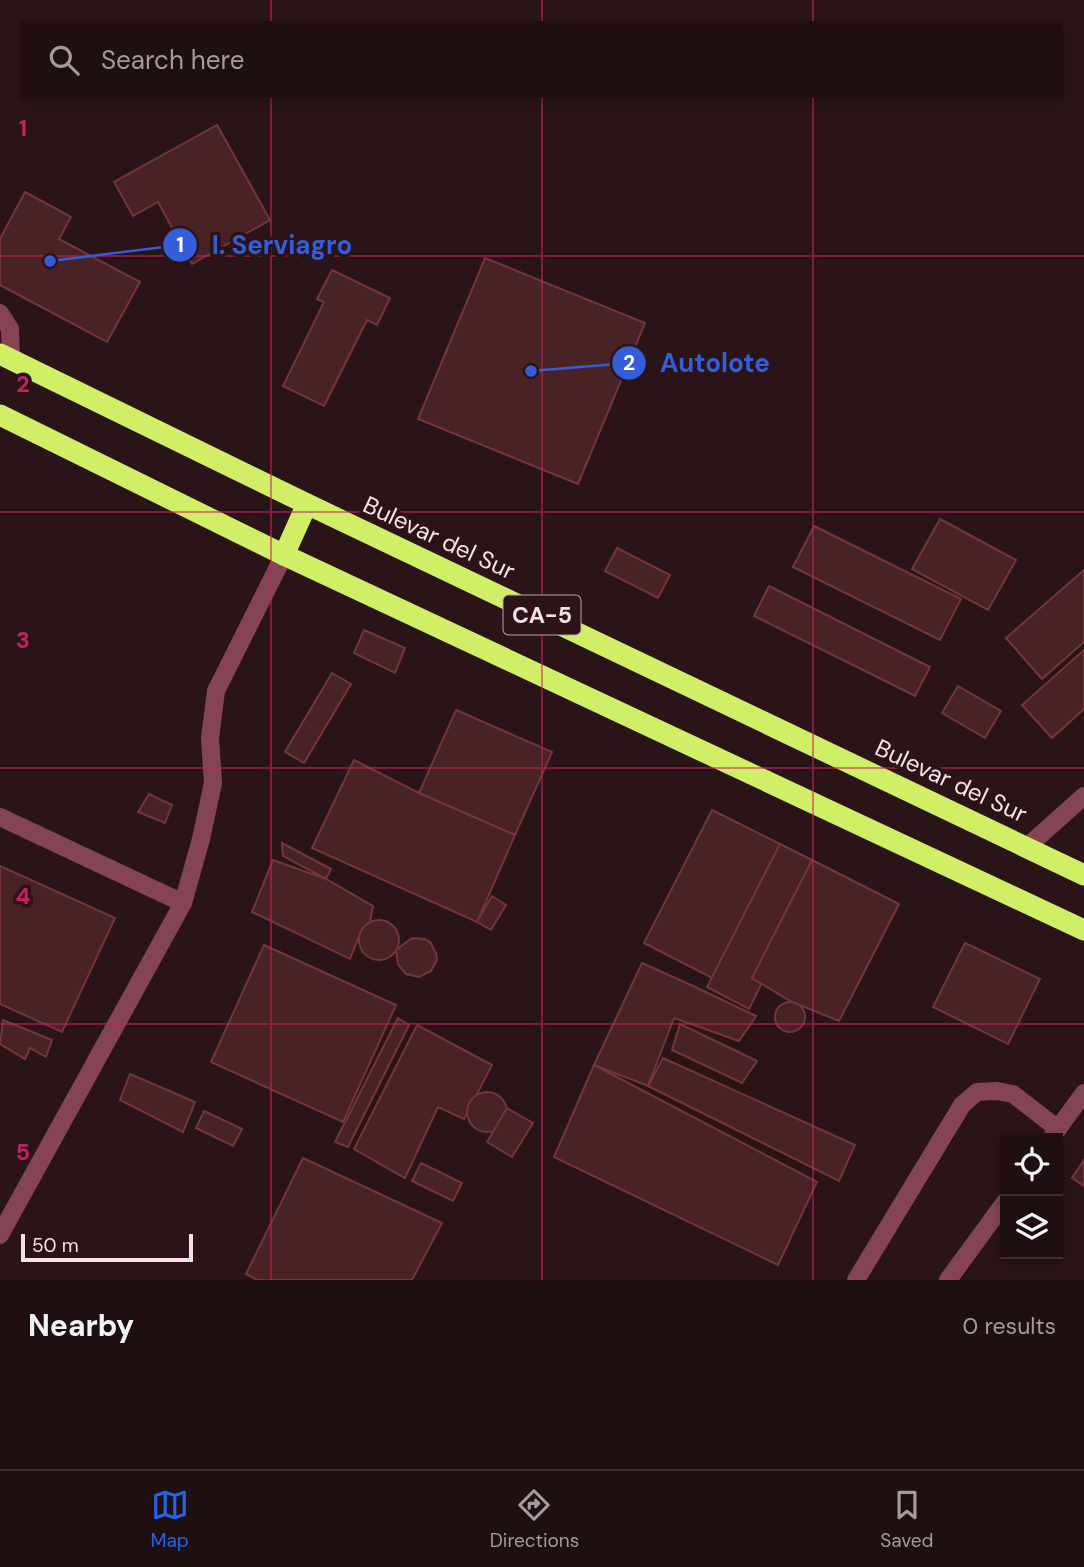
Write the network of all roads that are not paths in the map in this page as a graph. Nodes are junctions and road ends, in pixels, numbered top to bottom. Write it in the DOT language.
graph roads {
  1 [pos="0,313"];
  2 [pos="5,357"];
  3 [pos="0,415"];
  4 [pos="307,504"];
  5 [pos="284,555"];
  6 [pos="1084,796"];
  7 [pos="0,817"];
  8 [pos="1028,846"];
  9 [pos="1084,875"];
  10 [pos="183,903"];
  11 [pos="1084,930"];
  12 [pos="1084,1093"];
  13 [pos="1055,1133"];
  14 [pos="1000,1209"];
  15 [pos="0,1235"];
  16 [pos="856,1280"];
  17 [pos="948,1280"];
  1 -- 2 [label="lane"];
  2 -- 4 [label="highway, Bulevar del Sur / CA-5"];
  3 -- 5 [label="highway, CA-5"];
  4 -- 5 [label="highway"];
  4 -- 8 [label="highway, Bulevar del Sur / CA-5"];
  5 -- 10 [label="lane"];
  5 -- 11 [label="highway, CA-5"];
  6 -- 8 [label="lane"];
  7 -- 10 [label="lane"];
  8 -- 9 [label="highway, Bulevar del Sur / CA-5"];
  10 -- 15 [label="lane"];
  12 -- 13 [label="lane"];
  13 -- 16 [label="lane"];
  14 -- 17 [label="lane"];
}
